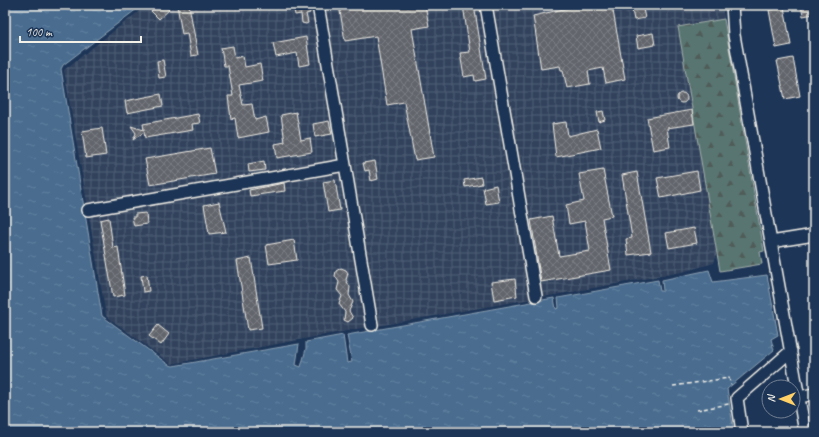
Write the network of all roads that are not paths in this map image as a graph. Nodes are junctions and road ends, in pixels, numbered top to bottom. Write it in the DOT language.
graph roads {
  1 [pos="318,5"];
  2 [pos="486,5"];
  3 [pos="732,5"];
  4 [pos="345,165"];
  5 [pos="88,210"];
  6 [pos="814,235"];
  7 [pos="771,242"];
  8 [pos="536,296"];
  9 [pos="372,325"];
  10 [pos="791,351"];
  11 [pos="796,379"];
  12 [pos="814,394"];
  13 [pos="801,397"];
  14 [pos="801,409"];
  15 [pos="742,432"];
  16 [pos="805,432"];
  1 -- 4 [label="street"];
  2 -- 8 [label="street"];
  3 -- 7 [label="street"];
  4 -- 5 [label="street"];
  4 -- 9 [label="street"];
  6 -- 7 [label="street"];
  7 -- 10 [label="street"];
  10 -- 11 [label="street"];
  10 -- 15 [label="street"];
  12 -- 13 [label="street"];
  14 -- 16 [label="street"];
}
